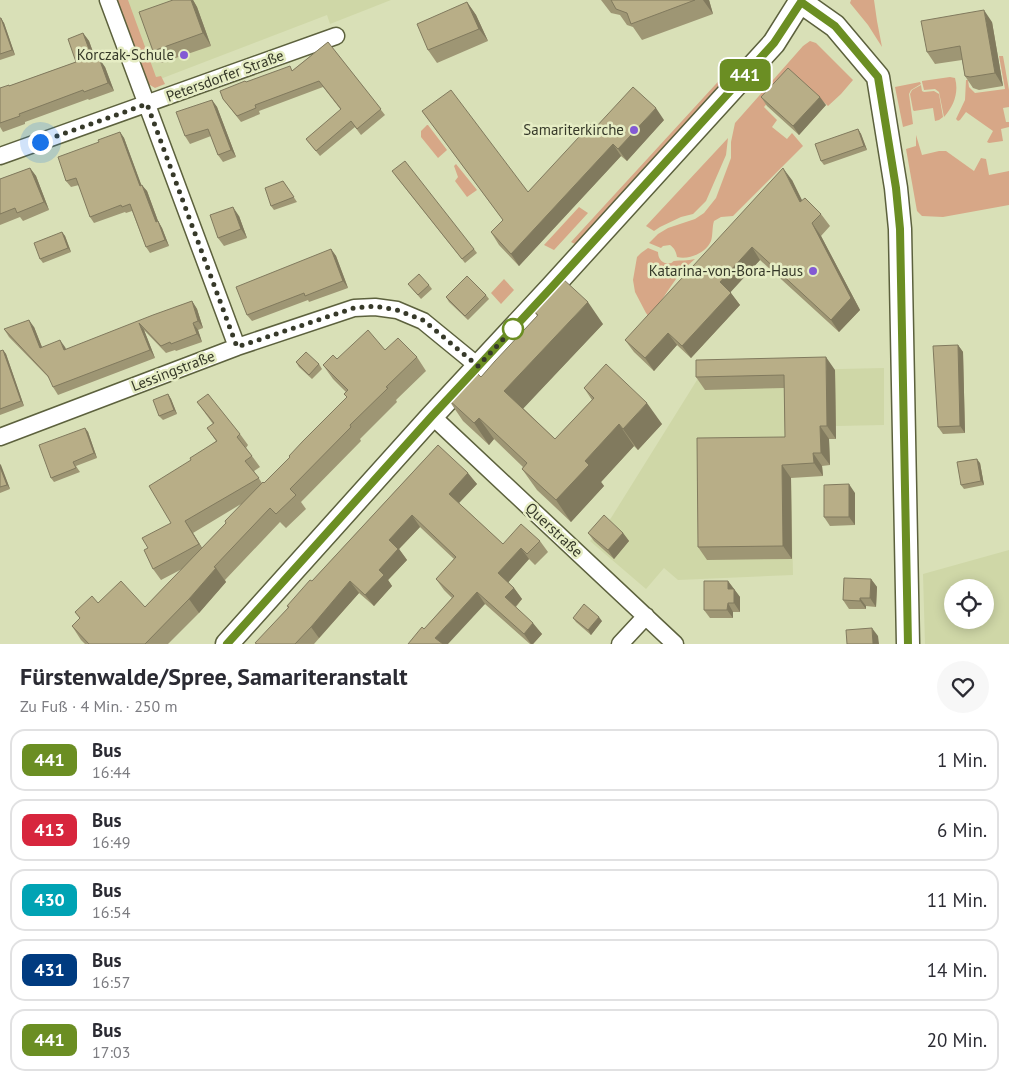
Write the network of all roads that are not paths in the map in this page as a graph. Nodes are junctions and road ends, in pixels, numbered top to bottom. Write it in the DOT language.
graph roads {
  1 [pos="108,0"];
  2 [pos="801,1"];
  3 [pos="336,36"];
  4 [pos="147,104"];
  5 [pos="0,156"];
  6 [pos="237,347"];
  7 [pos="478,366"];
  8 [pos="432,416"];
  9 [pos="0,437"];
  10 [pos="646,616"];
  11 [pos="227,644"];
  12 [pos="620,644"];
  13 [pos="675,644"];
  14 [pos="908,644"];
  1 -- 4 [label="street"];
  2 -- 7 [label="main road"];
  2 -- 14 [label="main road"];
  3 -- 4 [label="street, Petersdorfer Straße"];
  4 -- 5 [label="street, Petersdorfer Straße"];
  4 -- 6 [label="street"];
  6 -- 7 [label="street, Lessingstraße"];
  6 -- 9 [label="street, Lessingstraße"];
  7 -- 8 [label="main road"];
  8 -- 10 [label="street, Querstraße"];
  8 -- 11 [label="main road"];
  10 -- 12 [label="street"];
  10 -- 13 [label="street, Querstraße"];
}
